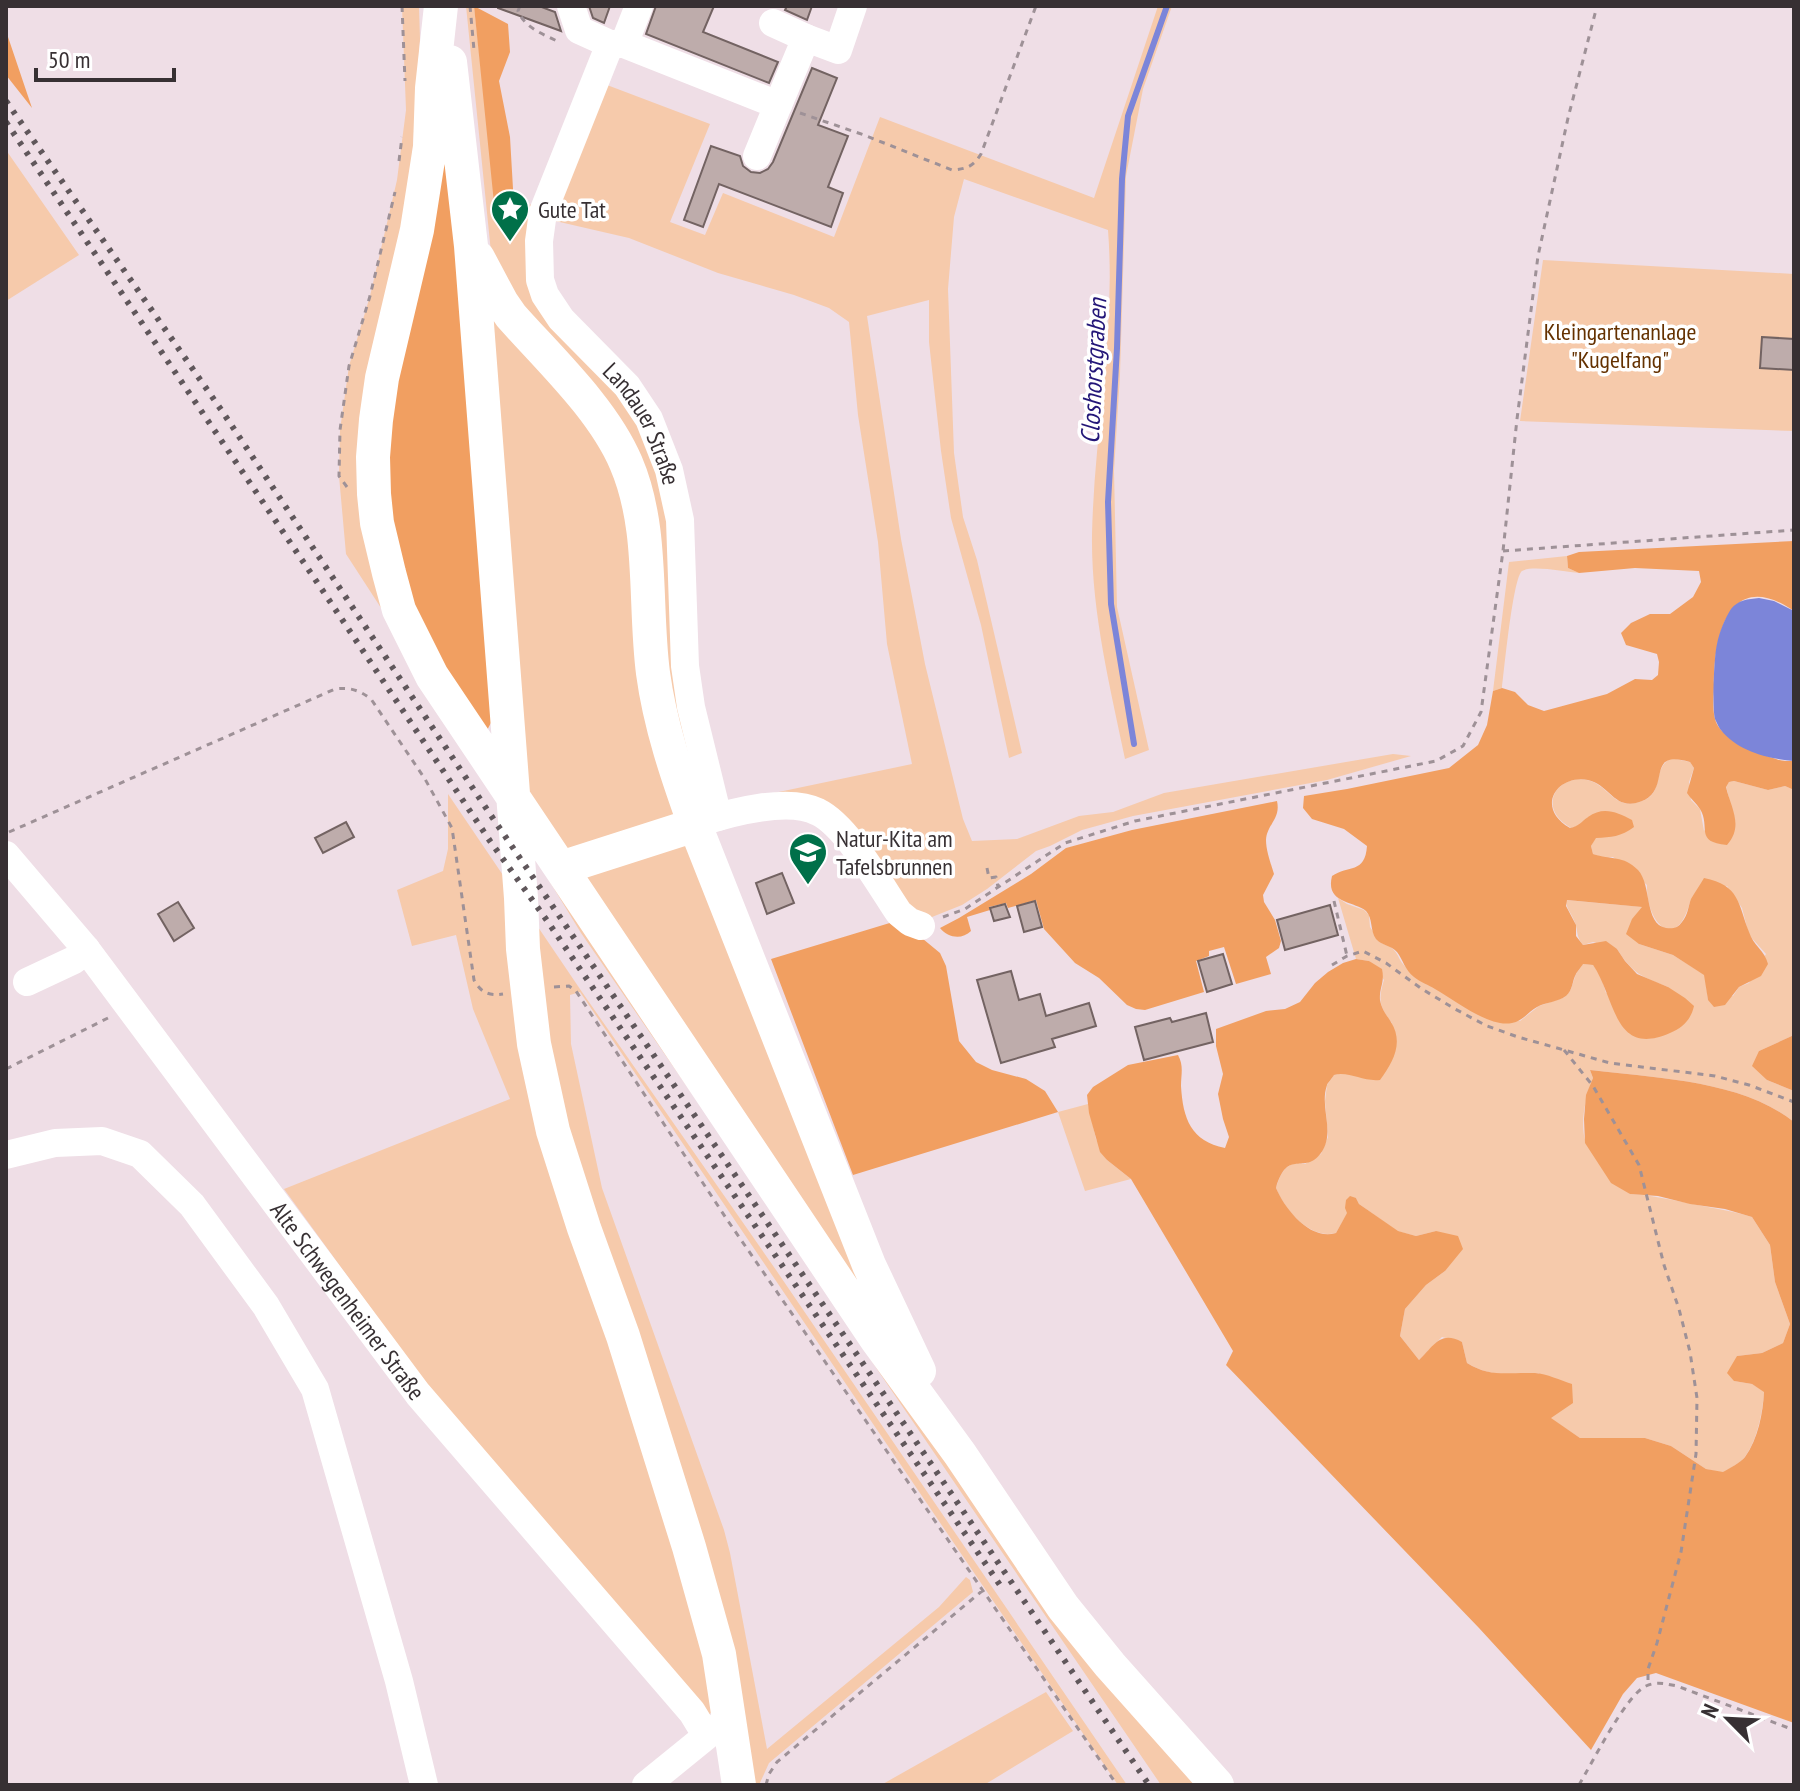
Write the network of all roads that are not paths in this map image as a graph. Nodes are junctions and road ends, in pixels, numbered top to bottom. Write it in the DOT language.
graph roads {
  1 [pos="442,6"];
  2 [pos="571,6"];
  3 [pos="639,6"];
  4 [pos="853,6"];
  5 [pos="773,23"];
  6 [pos="806,38"];
  7 [pos="611,51"];
  8 [pos="778,105"];
  9 [pos="757,156"];
  10 [pos="471,246"];
  11 [pos="706,821"];
  12 [pos="6,855"];
  13 [pos="561,868"];
  14 [pos="921,926"];
  15 [pos="86,949"];
  16 [pos="27,982"];
  17 [pos="6,1155"];
  18 [pos="960,1454"];
  19 [pos="718,1727"];
  20 [pos="424,1785"];
  21 [pos="646,1785"];
  22 [pos="739,1785"];
  23 [pos="1217,1785"];
  1 -- 10 [label="main road"];
  1 -- 13 [label="main road"];
  2 -- 7 [label="lane"];
  3 -- 7 [label="lane, Landauer Straße"];
  4 -- 6 [label="lane"];
  5 -- 6 [label="lane"];
  6 -- 8 [label="lane"];
  7 -- 8 [label="lane"];
  7 -- 11 [label="lane, Landauer Straße"];
  8 -- 9 [label="lane"];
  10 -- 11 [label="main road"];
  10 -- 19 [label="main road"];
  11 -- 13 [label="main road"];
  11 -- 14 [label="lane"];
  11 -- 18 [label="main road"];
  12 -- 15 [label="lane, Alte Schwegenheimer Straße"];
  13 -- 18 [label="main road"];
  15 -- 16 [label="lane"];
  15 -- 19 [label="lane, Alte Schwegenheimer Straße"];
  17 -- 20 [label="lane"];
  18 -- 23 [label="main road"];
  19 -- 21 [label="lane"];
  19 -- 22 [label="main road"];
}
